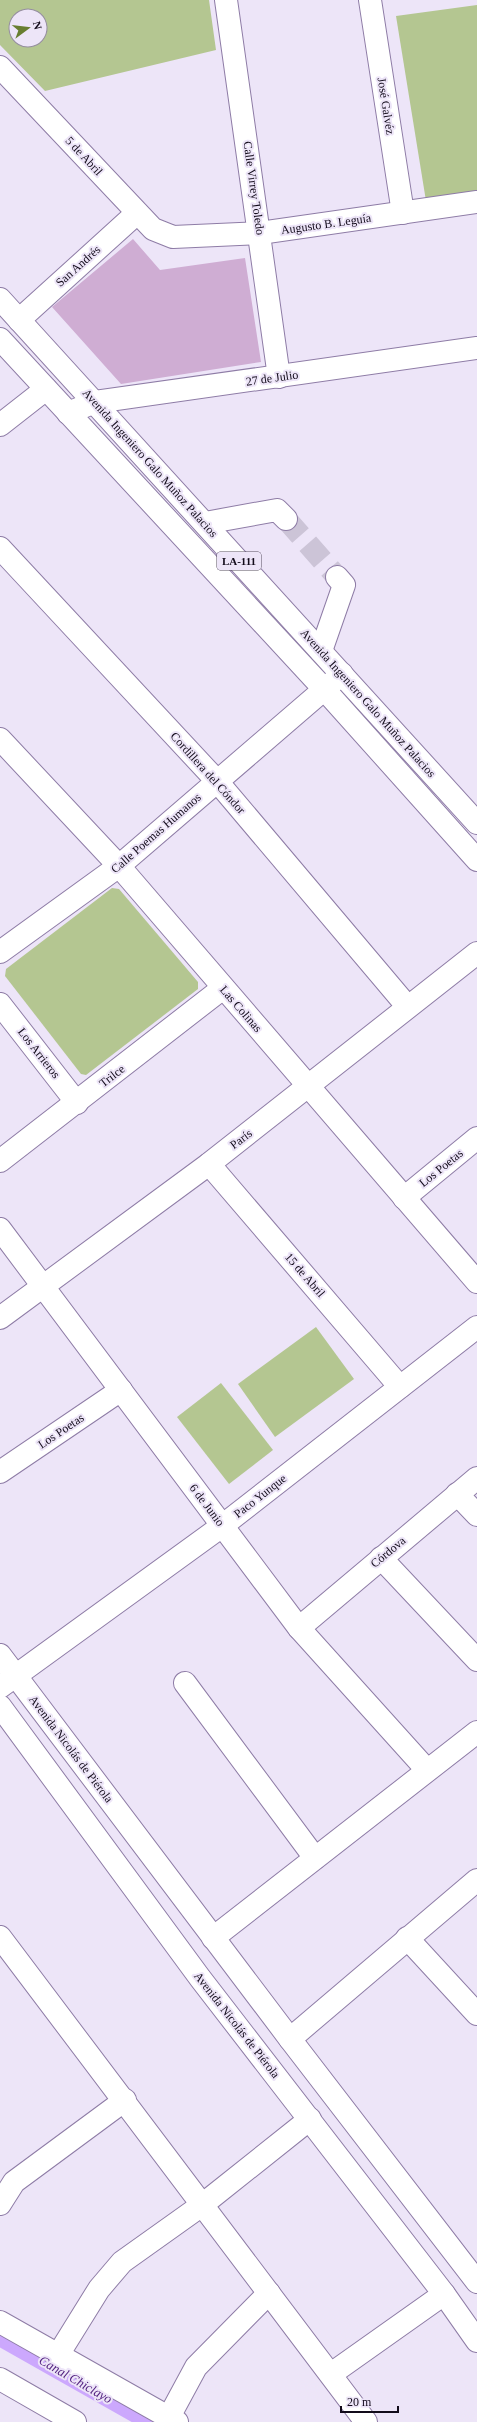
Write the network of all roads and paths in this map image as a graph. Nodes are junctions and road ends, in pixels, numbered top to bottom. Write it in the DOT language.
graph roads {
  1 [pos="226,0"];
  2 [pos="375,1"];
  3 [pos="0,67"];
  4 [pos="477,202"];
  5 [pos="137,212"];
  6 [pos="403,213"];
  7 [pos="260,233"];
  8 [pos="173,237"];
  9 [pos="0,299"];
  10 [pos="19,320"];
  11 [pos="0,339"];
  12 [pos="477,348"];
  13 [pos="280,377"];
  14 [pos="46,389"];
  15 [pos="95,402"];
  16 [pos="68,413"];
  17 [pos="0,425"];
  18 [pos="286,520"];
  19 [pos="205,523"];
  20 [pos="0,548"];
  21 [pos="337,577"];
  22 [pos="321,652"];
  23 [pos="342,674"];
  24 [pos="324,689"];
  25 [pos="0,739"];
  26 [pos="216,780"];
  27 [pos="477,823"];
  28 [pos="477,860"];
  29 [pos="119,866"];
  30 [pos="0,952"];
  31 [pos="477,953"];
  32 [pos="223,988"];
  33 [pos="0,1004"];
  34 [pos="407,1006"];
  35 [pos="308,1088"];
  36 [pos="77,1103"];
  37 [pos="477,1138"];
  38 [pos="0,1162"];
  39 [pos="209,1164"];
  40 [pos="404,1198"];
  41 [pos="0,1229"];
  42 [pos="477,1282"];
  43 [pos="44,1286"];
  44 [pos="0,1318"];
  45 [pos="477,1327"];
  46 [pos="400,1387"];
  47 [pos="121,1390"];
  48 [pos="0,1472"];
  49 [pos="477,1478"];
  50 [pos="457,1494"];
  51 [pos="477,1515"];
  52 [pos="222,1526"];
  53 [pos="381,1558"];
  54 [pos="299,1628"];
  55 [pos="0,1655"];
  56 [pos="477,1660"];
  57 [pos="8,1681"];
  58 [pos="185,1683"];
  59 [pos="0,1706"];
  60 [pos="477,1732"];
  61 [pos="427,1770"];
  62 [pos="315,1858"];
  63 [pos="477,1880"];
  64 [pos="0,1937"];
  65 [pos="213,1938"];
  66 [pos="406,1938"];
  67 [pos="477,2014"];
  68 [pos="290,2039"];
  69 [pos="124,2100"];
  70 [pos="310,2119"];
  71 [pos="7,2178"];
  72 [pos="0,2204"];
  73 [pos="202,2205"];
  74 [pos="477,2282"];
  75 [pos="269,2293"];
  76 [pos="444,2294"];
  77 [pos="0,2322"];
  78 [pos="477,2341"];
  79 [pos="58,2355"];
  80 [pos="331,2374"];
  81 [pos="0,2379"];
  82 [pos="173,2420"];
  83 [pos="75,2422"];
  84 [pos="366,2422"];
  1 -- 7 [label="street, Calle Virrey Toledo"];
  2 -- 6 [label="street, José Galvéz"];
  3 -- 5 [label="street, 5 de Abril"];
  4 -- 6 [label="street, Augusto B. Leguía"];
  5 -- 8 [label="street, 5 de Abril"];
  5 -- 10 [label="street, San Andrés"];
  6 -- 7 [label="street, Augusto B. Leguía"];
  7 -- 8 [label="street, Augusto B. Leguía"];
  7 -- 13 [label="street, Calle Virrey Toledo"];
  9 -- 10 [label="street, Avenida Ingeniero Galo Muñoz Palacios / LA-111"];
  10 -- 15 [label="street, Avenida Ingeniero Galo Muñoz Palacios / LA-111"];
  11 -- 14 [label="street, Avenida Ingeniero Galo Muñoz Palacios / LA-111"];
  12 -- 13 [label="street, 27 de Julio"];
  13 -- 15 [label="street, 27 de Julio"];
  14 -- 16 [label="street, Avenida Ingeniero Galo Muñoz Palacios / LA-111"];
  14 -- 17 [label="street"];
  15 -- 16 [label="street, 27 de Julio"];
  15 -- 19 [label="street, Avenida Ingeniero Galo Muñoz Palacios / LA-111"];
  16 -- 24 [label="street, Avenida Ingeniero Galo Muñoz Palacios / LA-111"];
  18 -- 19 [label="street"];
  19 -- 22 [label="street, Avenida Ingeniero Galo Muñoz Palacios / LA-111"];
  20 -- 26 [label="street, Cordillera del Cóndor"];
  21 -- 22 [label="street"];
  22 -- 23 [label="street, Avenida Ingeniero Galo Muñoz Palacios / LA-111"];
  23 -- 24 [label="street, Calle Poemas Humanos"];
  23 -- 27 [label="street, Avenida Ingeniero Galo Muñoz Palacios / LA-111"];
  24 -- 26 [label="street, Calle Poemas Humanos"];
  24 -- 28 [label="street, Avenida Ingeniero Galo Muñoz Palacios / LA-111"];
  25 -- 29 [label="street, Las Colinas"];
  26 -- 29 [label="street, Calle Poemas Humanos"];
  26 -- 34 [label="street, Cordillera del Cóndor"];
  29 -- 30 [label="street, Calle Poemas Humanos"];
  29 -- 32 [label="street, Las Colinas"];
  31 -- 34 [label="street, París"];
  32 -- 35 [label="street, Las Colinas"];
  32 -- 36 [label="street, Trilce"];
  33 -- 36 [label="street, Los Arrieros"];
  34 -- 35 [label="street, París"];
  35 -- 39 [label="street, París"];
  35 -- 40 [label="street, Las Colinas"];
  36 -- 38 [label="street, Trilce"];
  37 -- 40 [label="street, Los Poetas"];
  39 -- 43 [label="street, París"];
  39 -- 46 [label="street, 15 de Abril"];
  40 -- 42 [label="street, Las Colinas"];
  41 -- 43 [label="street, 6 de Junio"];
  43 -- 44 [label="street, París"];
  43 -- 47 [label="street, 6 de Junio"];
  45 -- 46 [label="street, Paco Yunque"];
  46 -- 52 [label="street, Paco Yunque"];
  47 -- 48 [label="street, Los Poetas"];
  47 -- 52 [label="street, 6 de Junio"];
  49 -- 50 [label="street, Córdova"];
  50 -- 51 [label="street"];
  50 -- 53 [label="street, Córdova"];
  52 -- 54 [label="street, 6 de Junio"];
  52 -- 57 [label="street, Paco Yunque"];
  53 -- 54 [label="street, Córdova"];
  53 -- 56 [label="street"];
  54 -- 61 [label="street, 6 de Junio"];
  55 -- 57 [label="street, Avenida Nicolás de Piérola"];
  57 -- 65 [label="street, Avenida Nicolás de Piérola"];
  58 -- 62 [label="street"];
  59 -- 70 [label="street, Avenida Nicolás de Piérola"];
  60 -- 61 [label="street"];
  61 -- 62 [label="street"];
  62 -- 65 [label="street"];
  63 -- 66 [label="street"];
  64 -- 69 [label="street"];
  65 -- 68 [label="street, Avenida Nicolás de Piérola"];
  66 -- 67 [label="street"];
  66 -- 68 [label="street"];
  68 -- 74 [label="street, Avenida Nicolás de Piérola"];
  69 -- 71 [label="street"];
  69 -- 73 [label="street"];
  70 -- 73 [label="street"];
  70 -- 76 [label="street, Avenida Nicolás de Piérola"];
  71 -- 72 [label="street"];
  73 -- 75 [label="street"];
  73 -- 79 [label="street"];
  75 -- 80 [label="street"];
  75 -- 82 [label="street"];
  76 -- 78 [label="street, Avenida Nicolás de Piérola"];
  76 -- 80 [label="street"];
  77 -- 79 [label="street"];
  79 -- 82 [label="street"];
  80 -- 84 [label="street"];
  81 -- 83 [label="street"];
}
